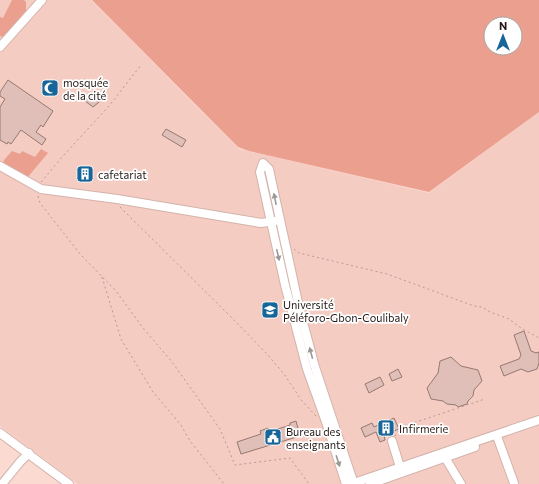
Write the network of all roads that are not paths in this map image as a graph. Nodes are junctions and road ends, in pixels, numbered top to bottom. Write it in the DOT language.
graph roads {
  1 [pos="42,0"];
  2 [pos="0,47"];
  3 [pos="0,166"];
  4 [pos="280,220"];
  5 [pos="270,222"];
  6 [pos="311,368"];
  7 [pos="539,420"];
  8 [pos="539,426"];
  9 [pos="513,432"];
  10 [pos="0,433"];
  11 [pos="498,440"];
  12 [pos="392,441"];
  13 [pos="29,453"];
  14 [pos="444,455"];
  15 [pos="400,467"];
  16 [pos="514,483"];
  17 [pos="2,484"];
  18 [pos="68,484"];
  19 [pos="351,484"];
  20 [pos="370,484"];
  21 [pos="461,484"];
  1 -- 2 [label="street"];
  3 -- 5 [label="street"];
  4 -- 5 [label="street"];
  4 -- 5 [label="street, one-way"];
  6 -- 4 [label="street, one-way"];
  5 -- 6 [label="street, one-way"];
  6 -- 19 [label="street"];
  6 -- 19 [label="street, one-way"];
  7 -- 9 [label="street"];
  8 -- 9 [label="street"];
  9 -- 11 [label="street"];
  9 -- 14 [label="street"];
  10 -- 13 [label="street"];
  11 -- 14 [label="street"];
  11 -- 16 [label="street"];
  12 -- 15 [label="street"];
  13 -- 17 [label="street"];
  13 -- 18 [label="street"];
  14 -- 15 [label="street"];
  14 -- 20 [label="street"];
  14 -- 21 [label="street"];
  15 -- 19 [label="street"];
}
